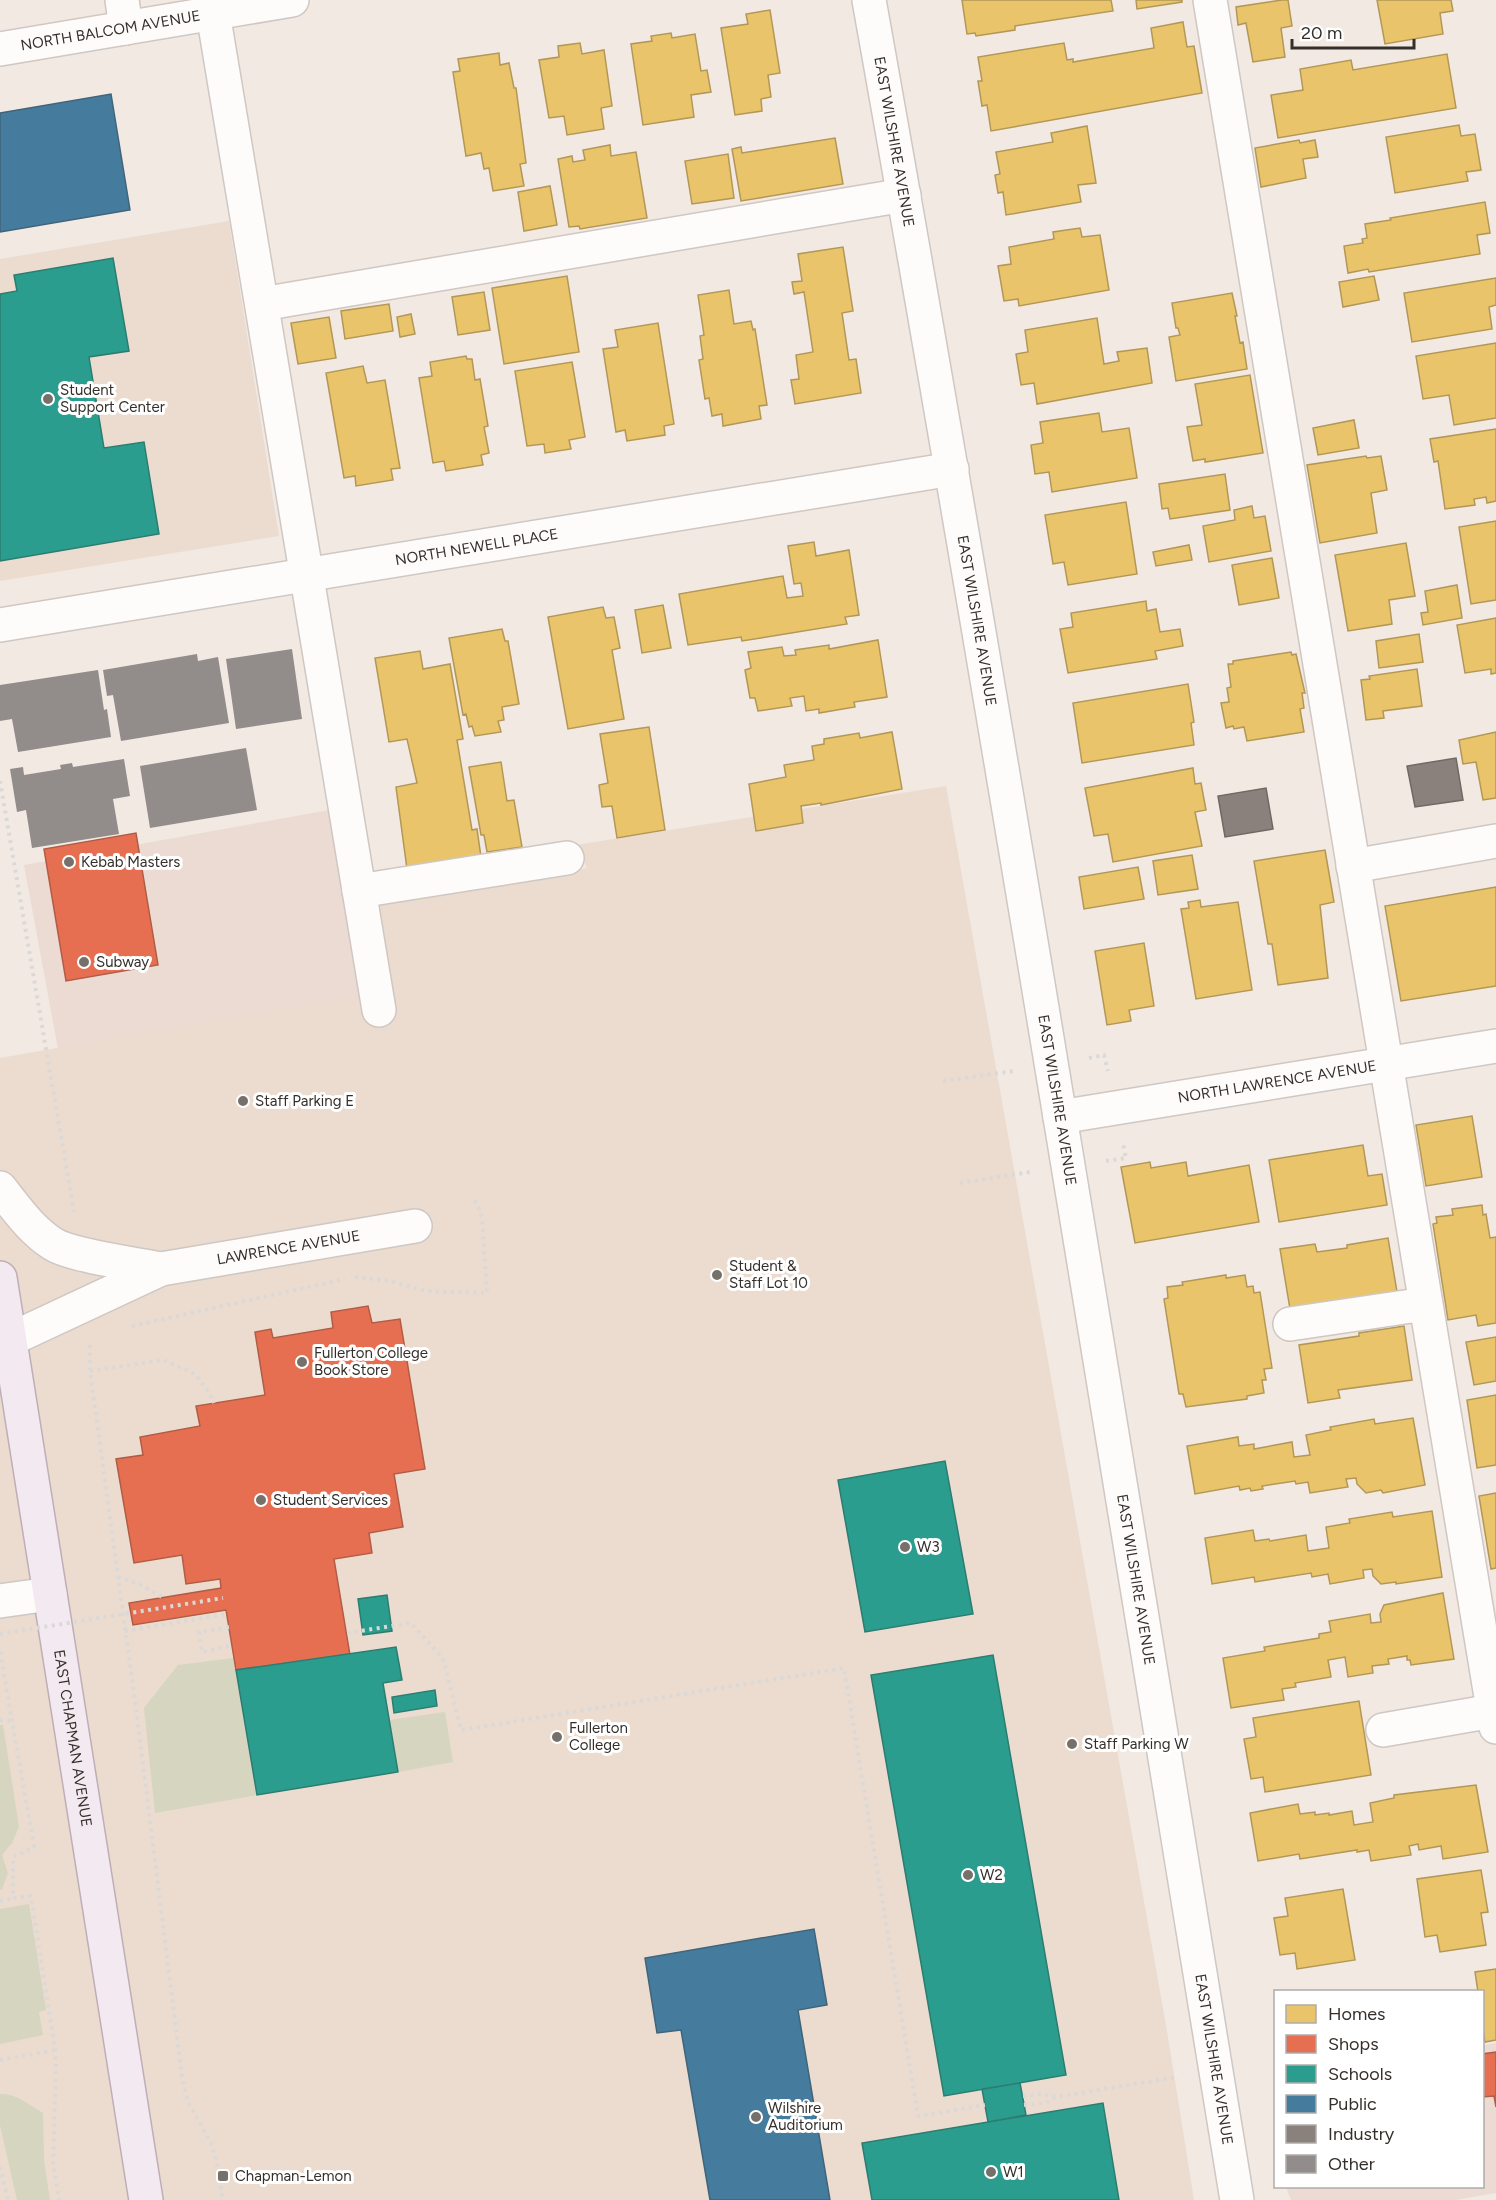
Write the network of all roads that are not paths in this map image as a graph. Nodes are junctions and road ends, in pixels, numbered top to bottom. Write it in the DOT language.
graph roads {
  1 [pos="292,0"];
  2 [pos="869,0"];
  3 [pos="1210,0"];
  4 [pos="213,13"];
  5 [pos="124,14"];
  6 [pos="0,49"];
  7 [pos="904,195"];
  8 [pos="262,304"];
  9 [pos="952,469"];
  10 [pos="306,574"];
  11 [pos="0,625"];
  12 [pos="1496,841"];
  13 [pos="567,858"];
  14 [pos="1353,866"];
  15 [pos="359,891"];
  16 [pos="379,1010"];
  17 [pos="1496,1047"];
  18 [pos="1385,1065"];
  19 [pos="1060,1117"];
  20 [pos="0,1188"];
  21 [pos="415,1226"];
  22 [pos="161,1269"];
  23 [pos="0,1278"];
  24 [pos="1425,1304"];
  25 [pos="1290,1324"];
  26 [pos="9,1340"];
  27 [pos="50,1594"];
  28 [pos="0,1600"];
  29 [pos="1495,1719"];
  30 [pos="1383,1730"];
  31 [pos="146,2200"];
  32 [pos="1237,2200"];
  1 -- 4 [label="street, NORTH BALCOM AVENUE"];
  2 -- 7 [label="street, EAST WILSHIRE AVENUE"];
  3 -- 14 [label="street"];
  4 -- 5 [label="street, NORTH BALCOM AVENUE"];
  4 -- 8 [label="street"];
  5 -- 6 [label="street, NORTH BALCOM AVENUE"];
  7 -- 8 [label="street"];
  7 -- 9 [label="street, EAST WILSHIRE AVENUE"];
  8 -- 10 [label="street"];
  9 -- 10 [label="street, NORTH NEWELL PLACE"];
  9 -- 19 [label="street, EAST WILSHIRE AVENUE"];
  10 -- 11 [label="street, NORTH NEWELL PLACE"];
  10 -- 15 [label="street"];
  12 -- 14 [label="street"];
  13 -- 15 [label="street"];
  14 -- 18 [label="street"];
  15 -- 16 [label="street"];
  17 -- 18 [label="street, NORTH LAWRENCE AVENUE"];
  18 -- 19 [label="street, NORTH LAWRENCE AVENUE"];
  18 -- 24 [label="street"];
  19 -- 32 [label="street, EAST WILSHIRE AVENUE"];
  20 -- 22 [label="street, LAWRENCE AVENUE"];
  21 -- 22 [label="street, LAWRENCE AVENUE"];
  22 -- 26 [label="street, LAWRENCE AVENUE"];
  23 -- 26 [label="main road, EAST CHAPMAN AVENUE"];
  24 -- 25 [label="street"];
  24 -- 29 [label="street"];
  26 -- 27 [label="main road, EAST CHAPMAN AVENUE"];
  27 -- 28 [label="street"];
  27 -- 31 [label="main road, EAST CHAPMAN AVENUE"];
  29 -- 30 [label="street"];
}
